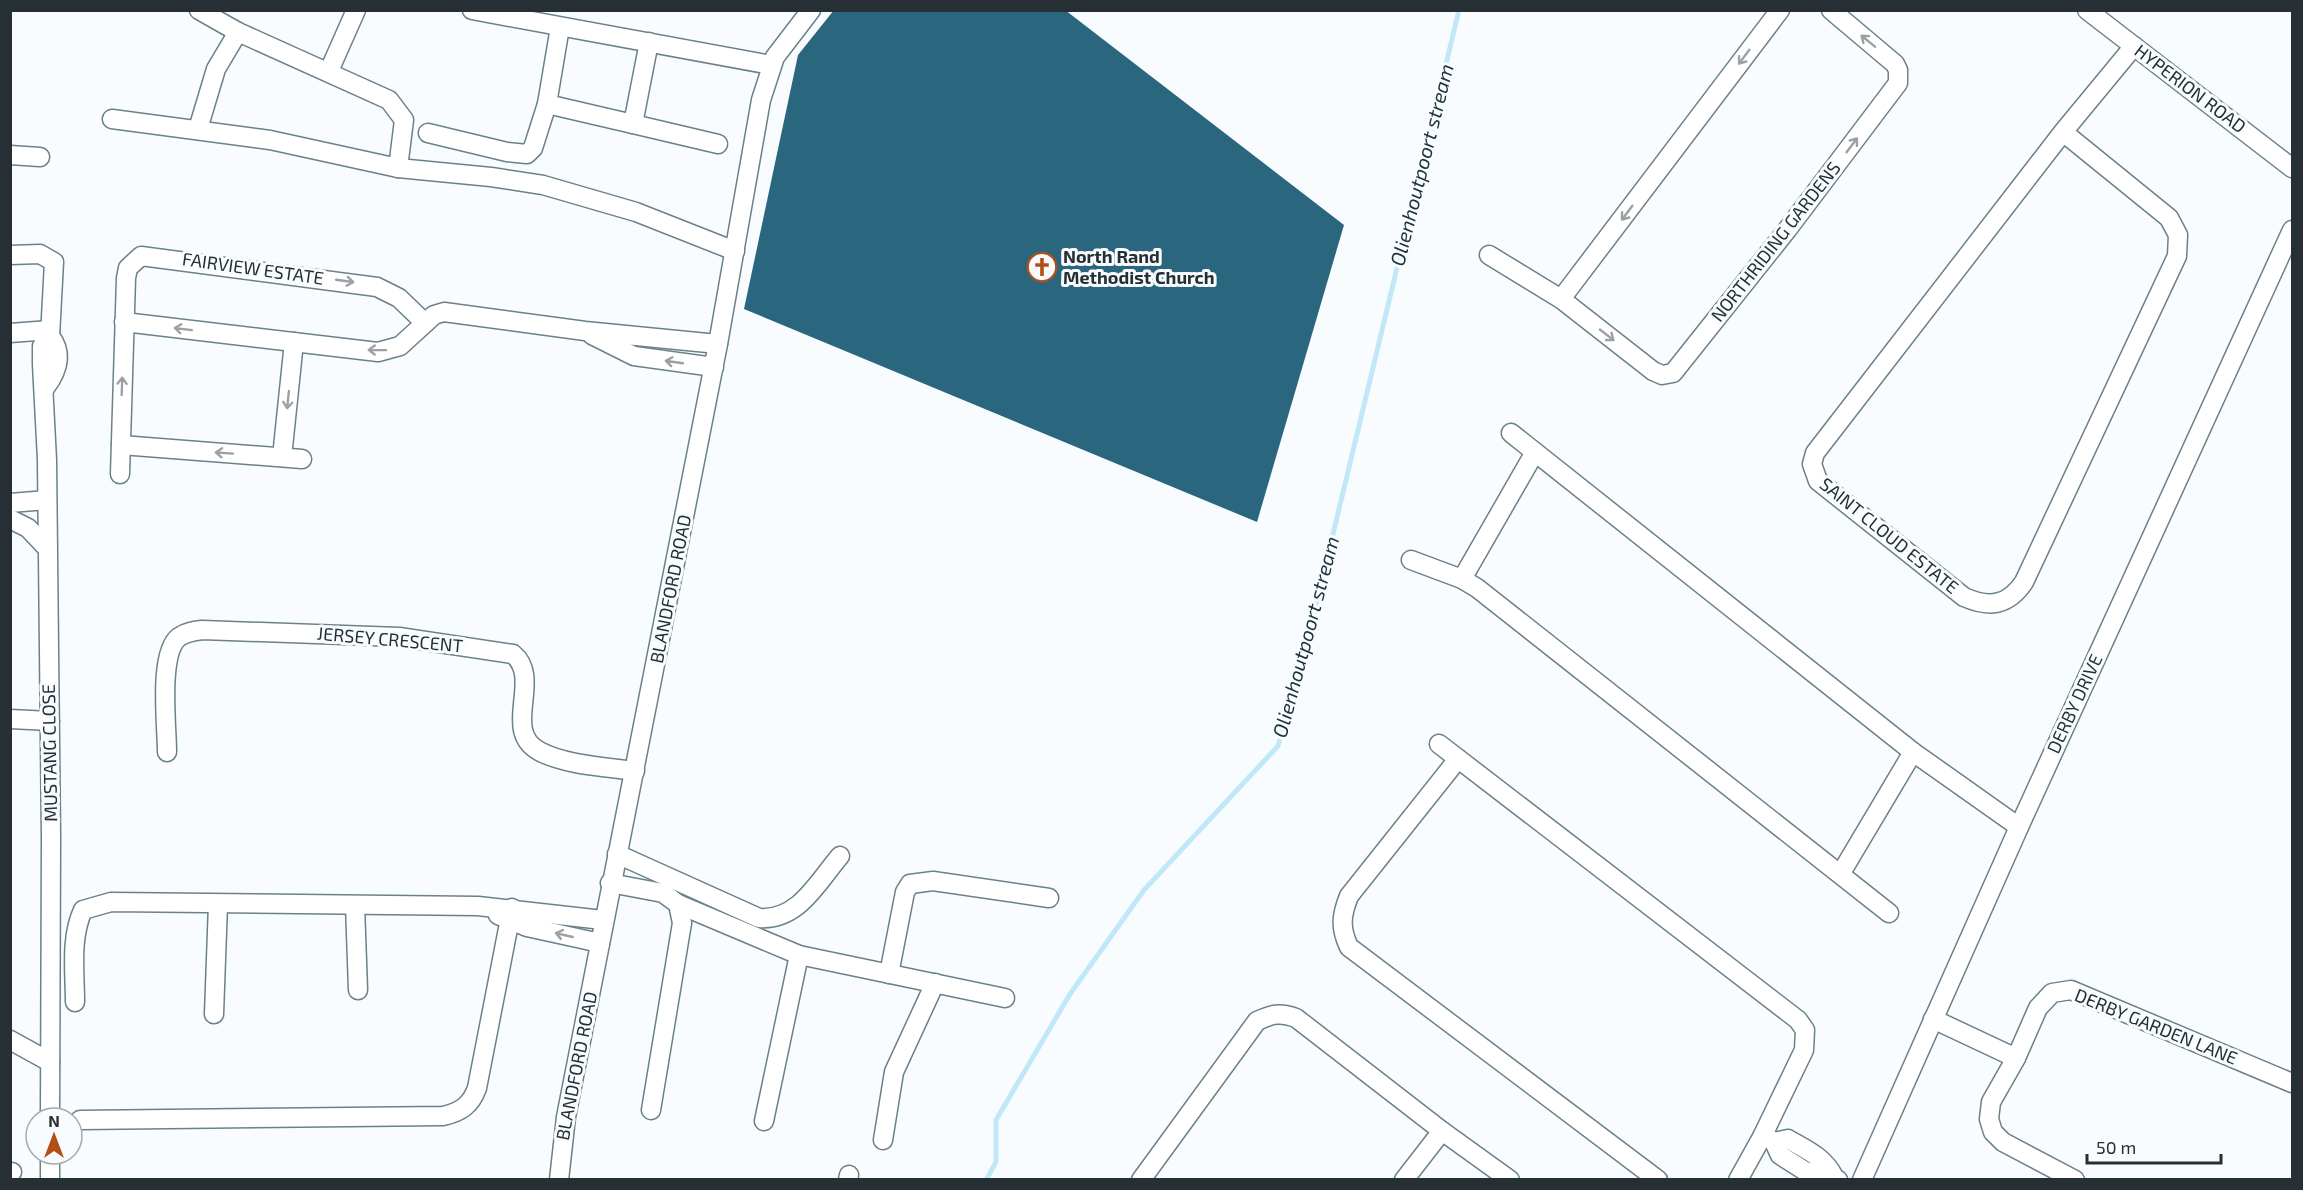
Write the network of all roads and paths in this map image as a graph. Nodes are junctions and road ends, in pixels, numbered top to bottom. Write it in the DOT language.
graph roads {
  1 [pos="356,10"];
  2 [pos="472,10"];
  3 [pos="811,10"];
  4 [pos="1780,10"];
  5 [pos="1831,10"];
  6 [pos="2087,10"];
  7 [pos="200,11"];
  8 [pos="560,27"];
  9 [pos="238,32"];
  10 [pos="649,42"];
  11 [pos="2134,46"];
  12 [pos="771,65"];
  13 [pos="329,71"];
  14 [pos="547,105"];
  15 [pos="112,119"];
  16 [pos="633,124"];
  17 [pos="198,129"];
  18 [pos="2063,132"];
  19 [pos="429,133"];
  20 [pos="718,144"];
  21 [pos="10,155"];
  22 [pos="40,157"];
  23 [pos="398,168"];
  24 [pos="2292,168"];
  25 [pos="2292,230"];
  26 [pos="735,251"];
  27 [pos="10,255"];
  28 [pos="1490,255"];
  29 [pos="1561,299"];
  30 [pos="124,322"];
  31 [pos="425,322"];
  32 [pos="585,331"];
  33 [pos="10,333"];
  34 [pos="50,333"];
  35 [pos="294,342"];
  36 [pos="718,345"];
  37 [pos="714,367"];
  38 [pos="1511,433"];
  39 [pos="121,445"];
  40 [pos="1535,452"];
  41 [pos="282,457"];
  42 [pos="302,459"];
  43 [pos="120,474"];
  44 [pos="47,500"];
  45 [pos="10,503"];
  46 [pos="10,519"];
  47 [pos="46,547"];
  48 [pos="1411,560"];
  49 [pos="1462,579"];
  50 [pos="10,719"];
  51 [pos="50,721"];
  52 [pos="1439,744"];
  53 [pos="167,752"];
  54 [pos="1913,753"];
  55 [pos="1458,759"];
  56 [pos="635,771"];
  57 [pos="2019,826"];
  58 [pos="617,854"];
  59 [pos="840,856"];
  60 [pos="1841,873"];
  61 [pos="610,883"];
  62 [pos="1049,898"];
  63 [pos="218,904"];
  64 [pos="678,904"];
  65 [pos="356,905"];
  66 [pos="1889,913"];
  67 [pos="511,914"];
  68 [pos="603,920"];
  69 [pos="600,943"];
  70 [pos="799,955"];
  71 [pos="889,974"];
  72 [pos="935,983"];
  73 [pos="358,990"];
  74 [pos="1005,998"];
  75 [pos="75,1002"];
  76 [pos="214,1014"];
  77 [pos="1933,1019"];
  78 [pos="10,1040"];
  79 [pos="2016,1058"];
  80 [pos="50,1062"];
  81 [pos="2292,1083"];
  82 [pos="50,1106"];
  83 [pos="651,1110"];
  84 [pos="84,1120"];
  85 [pos="764,1121"];
  86 [pos="1442,1131"];
  87 [pos="1769,1138"];
  88 [pos="883,1140"];
  89 [pos="1836,1178"];
  90 [pos="559,1179"];
  91 [pos="1141,1179"];
  92 [pos="1404,1179"];
  93 [pos="1510,1179"];
  94 [pos="1658,1179"];
  95 [pos="1738,1179"];
  96 [pos="1862,1179"];
  97 [pos="2075,1179"];
  1 -- 13 [label="street"];
  2 -- 8 [label="street"];
  3 -- 12 [label="street, BLANDFORD ROAD"];
  4 -- 29 [label="street, one-way"];
  29 -- 5 [label="street, NORTHRIDING GARDENS, one-way"];
  6 -- 11 [label="street, HYPERION ROAD"];
  7 -- 9 [label="street"];
  8 -- 10 [label="street"];
  8 -- 14 [label="street"];
  9 -- 13 [label="street"];
  9 -- 17 [label="street"];
  10 -- 12 [label="street"];
  10 -- 16 [label="street"];
  11 -- 18 [label="street, SAINT CLOUD ESTATE"];
  11 -- 24 [label="street, HYPERION ROAD"];
  12 -- 26 [label="street, BLANDFORD ROAD"];
  13 -- 23 [label="street"];
  14 -- 16 [label="street"];
  14 -- 19 [label="street"];
  15 -- 17 [label="street"];
  16 -- 20 [label="street"];
  17 -- 23 [label="street"];
  18 -- 18 [label="street, SAINT CLOUD ESTATE"];
  21 -- 22 [label="street"];
  23 -- 26 [label="street"];
  25 -- 57 [label="street, DERBY DRIVE"];
  26 -- 36 [label="street, BLANDFORD ROAD"];
  27 -- 34 [label="street, MUSTANG CLOSE"];
  28 -- 29 [label="street, NORTHRIDING GARDENS"];
  30 -- 31 [label="street, FAIRVIEW ESTATE, one-way"];
  35 -- 30 [label="street, one-way"];
  39 -- 30 [label="street, FAIRVIEW ESTATE, one-way"];
  31 -- 32 [label="street"];
  31 -- 35 [label="street, one-way"];
  32 -- 36 [label="street"];
  37 -- 32 [label="street, one-way"];
  33 -- 34 [label="street"];
  34 -- 44 [label="street, MUSTANG CLOSE"];
  35 -- 41 [label="street, one-way"];
  36 -- 37 [label="street, BLANDFORD ROAD"];
  37 -- 56 [label="street, BLANDFORD ROAD"];
  38 -- 40 [label="street"];
  41 -- 39 [label="street, one-way"];
  39 -- 43 [label="street, FAIRVIEW ESTATE"];
  40 -- 49 [label="street"];
  40 -- 54 [label="street"];
  41 -- 42 [label="street"];
  44 -- 45 [label="street"];
  44 -- 47 [label="street, MUSTANG CLOSE"];
  46 -- 47 [label="street"];
  47 -- 51 [label="street, MUSTANG CLOSE"];
  48 -- 49 [label="street"];
  49 -- 60 [label="street"];
  50 -- 51 [label="street"];
  51 -- 80 [label="street, MUSTANG CLOSE"];
  52 -- 55 [label="street"];
  53 -- 56 [label="street, JERSEY CRESCENT"];
  54 -- 57 [label="street"];
  54 -- 60 [label="street"];
  55 -- 87 [label="street"];
  55 -- 94 [label="street"];
  56 -- 58 [label="street, BLANDFORD ROAD"];
  57 -- 77 [label="street, DERBY DRIVE"];
  58 -- 59 [label="street"];
  58 -- 61 [label="street, BLANDFORD ROAD"];
  60 -- 66 [label="street"];
  61 -- 64 [label="street"];
  61 -- 68 [label="street, BLANDFORD ROAD"];
  62 -- 71 [label="street"];
  63 -- 65 [label="street"];
  63 -- 75 [label="street"];
  63 -- 76 [label="street"];
  64 -- 70 [label="street"];
  64 -- 83 [label="street"];
  65 -- 67 [label="street"];
  65 -- 73 [label="street"];
  67 -- 68 [label="street"];
  69 -- 67 [label="street, one-way"];
  67 -- 84 [label="street"];
  68 -- 69 [label="street, BLANDFORD ROAD"];
  69 -- 90 [label="street, BLANDFORD ROAD"];
  70 -- 71 [label="street"];
  70 -- 85 [label="street"];
  71 -- 72 [label="street"];
  72 -- 74 [label="street"];
  72 -- 88 [label="street"];
  77 -- 79 [label="street"];
  77 -- 96 [label="street, DERBY DRIVE"];
  78 -- 80 [label="street"];
  79 -- 81 [label="street, DERBY GARDEN LANE"];
  79 -- 97 [label="street, DERBY GARDEN LANE"];
  80 -- 82 [label="street, MUSTANG CLOSE"];
  86 -- 91 [label="street"];
  86 -- 92 [label="street"];
  86 -- 93 [label="street"];
  87 -- 89 [label="street"];
  87 -- 95 [label="street"];
}
